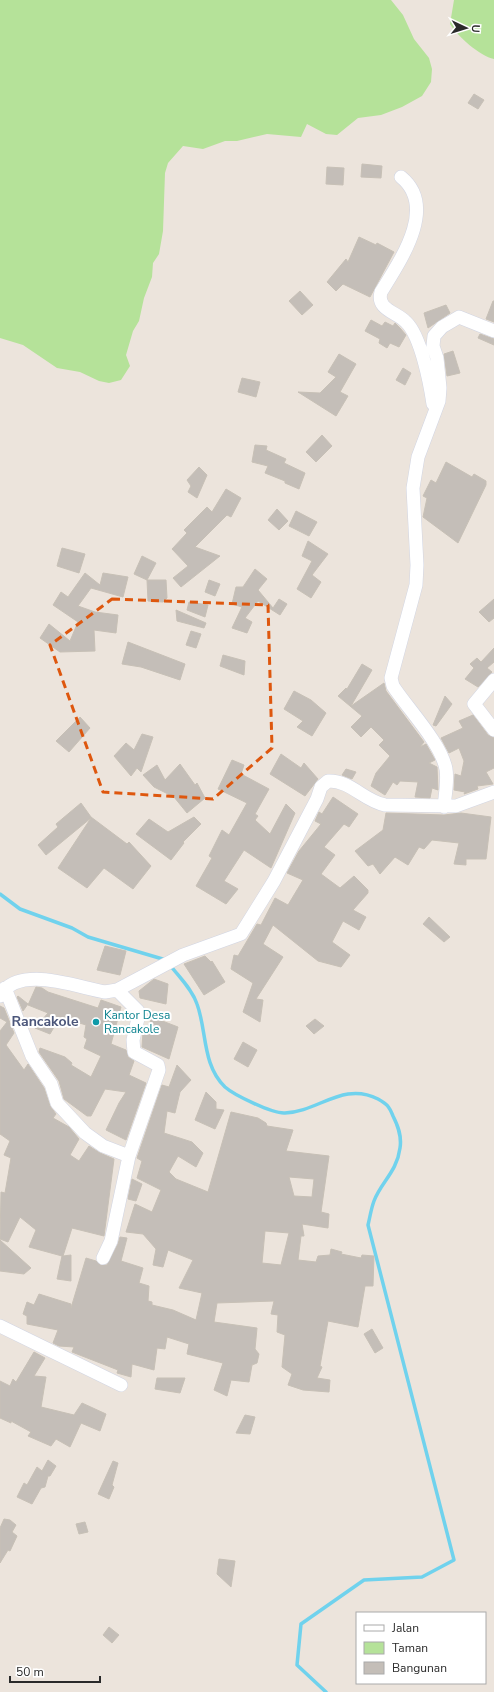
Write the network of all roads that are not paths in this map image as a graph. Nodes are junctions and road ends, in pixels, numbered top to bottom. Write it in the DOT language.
graph roads {
  1 [pos="401,176"];
  2 [pos="494,331"];
  3 [pos="434,412"];
  4 [pos="494,680"];
  5 [pos="494,730"];
  6 [pos="494,792"];
  7 [pos="444,807"];
  8 [pos="117,990"];
  9 [pos="2,992"];
  10 [pos="129,1156"];
  11 [pos="103,1258"];
  12 [pos="0,1326"];
  13 [pos="121,1385"];
  1 -- 3 [label="street"];
  2 -- 3 [label="street"];
  3 -- 7 [label="street"];
  4 -- 5 [label="street"];
  6 -- 7 [label="street"];
  7 -- 8 [label="street"];
  8 -- 9 [label="street"];
  8 -- 10 [label="street"];
  9 -- 10 [label="street"];
  10 -- 11 [label="street"];
  12 -- 13 [label="street"];
}
